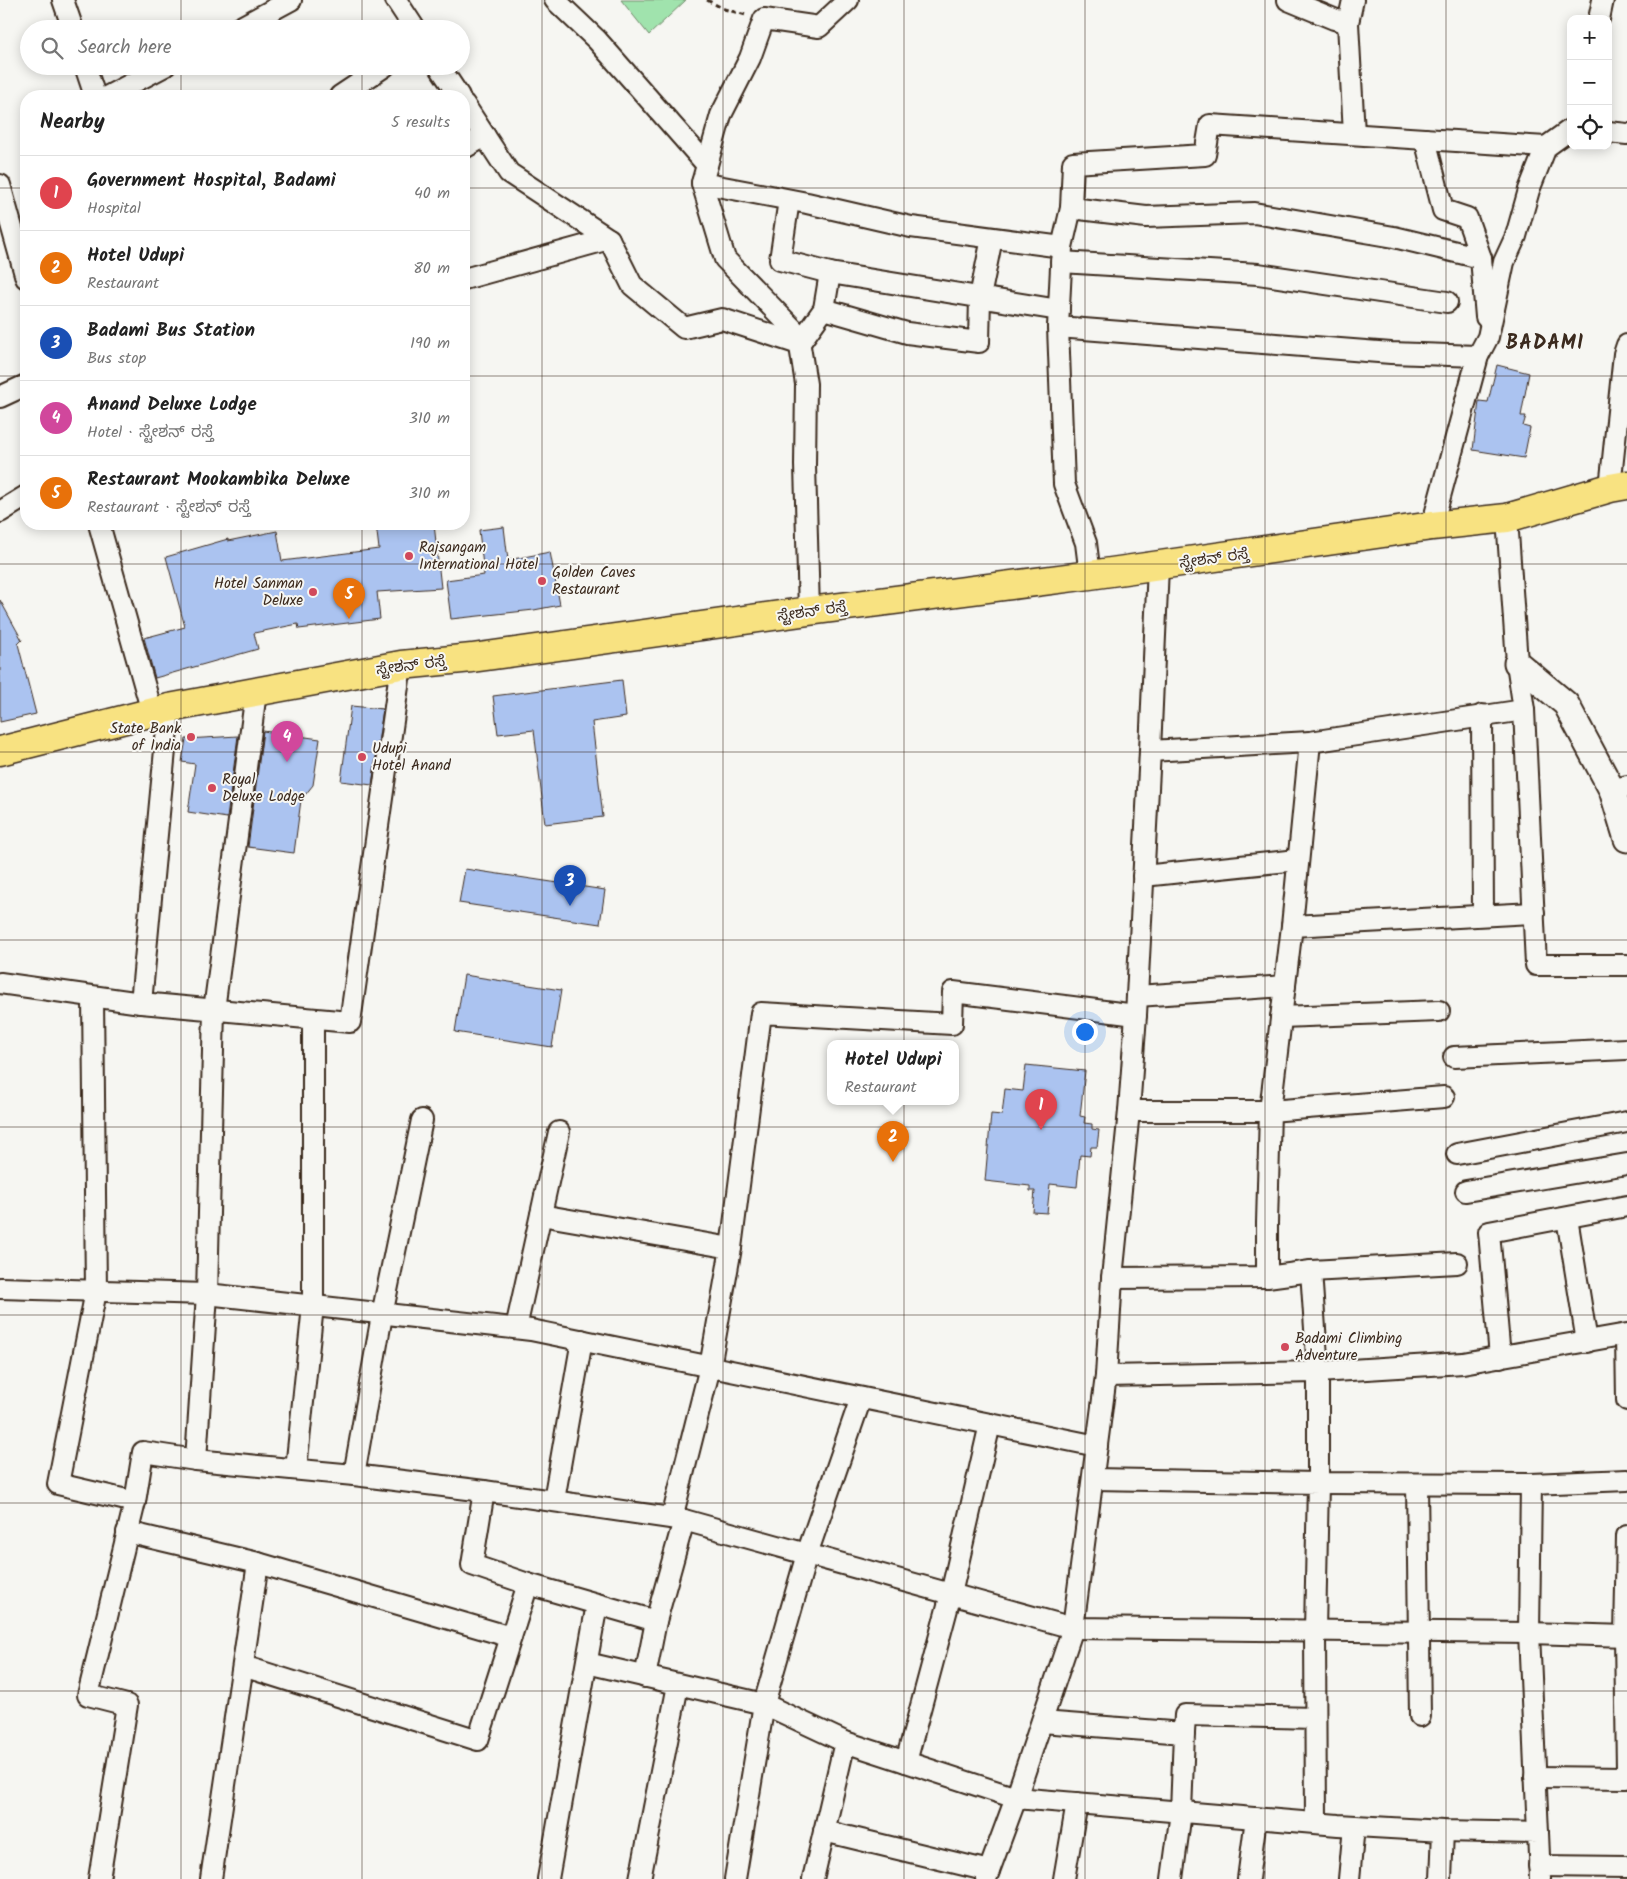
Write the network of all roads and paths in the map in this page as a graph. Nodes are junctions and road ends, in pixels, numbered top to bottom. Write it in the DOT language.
graph roads {
  1 [pos="64,0"];
  2 [pos="291,0"];
  3 [pos="396,0"];
  4 [pos="555,0"];
  5 [pos="707,0"];
  6 [pos="848,0"];
  7 [pos="1288,0"];
  8 [pos="1353,0"];
  9 [pos="1603,0"];
  10 [pos="1600,15"];
  11 [pos="764,19"];
  12 [pos="70,20"];
  13 [pos="254,20"];
  14 [pos="409,20"];
  15 [pos="1348,23"];
  16 [pos="88,75"];
  17 [pos="148,75"];
  18 [pos="372,75"];
  19 [pos="445,75"];
  20 [pos="93,90"];
  21 [pos="119,90"];
  22 [pos="349,90"];
  23 [pos="455,90"];
  24 [pos="470,113"];
  25 [pos="1567,132"];
  26 [pos="1612,132"];
  27 [pos="1354,134"];
  28 [pos="1627,134"];
  29 [pos="485,136"];
  30 [pos="1425,139"];
  31 [pos="470,145"];
  32 [pos="1546,147"];
  33 [pos="704,174"];
  34 [pos="0,184"];
  35 [pos="789,200"];
  36 [pos="1070,208"];
  37 [pos="20,234"];
  38 [pos="609,238"];
  39 [pos="992,238"];
  40 [pos="1061,255"];
  41 [pos="1481,258"];
  42 [pos="830,273"];
  43 [pos="470,277"];
  44 [pos="980,297"];
  45 [pos="1447,302"];
  46 [pos="824,309"];
  47 [pos="1058,318"];
  48 [pos="1488,337"];
  49 [pos="799,344"];
  50 [pos="1627,345"];
  51 [pos="1478,356"];
  52 [pos="20,388"];
  53 [pos="0,396"];
  54 [pos="1618,487"];
  55 [pos="20,500"];
  56 [pos="0,512"];
  57 [pos="1507,518"];
  58 [pos="1432,526"];
  59 [pos="101,530"];
  60 [pos="1158,566"];
  61 [pos="1090,575"];
  62 [pos="809,611"];
  63 [pos="1517,663"];
  64 [pos="401,665"];
  65 [pos="256,692"];
  66 [pos="160,710"];
  67 [pos="1524,710"];
  68 [pos="1482,715"];
  69 [pos="1310,742"];
  70 [pos="0,751"];
  71 [pos="1150,751"];
  72 [pos="1620,788"];
  73 [pos="1627,839"];
  74 [pos="1298,860"];
  75 [pos="1143,876"];
  76 [pos="1534,912"];
  77 [pos="1483,915"];
  78 [pos="1292,926"];
  79 [pos="1627,965"];
  80 [pos="0,983"];
  81 [pos="1285,986"];
  82 [pos="93,997"];
  83 [pos="141,1003"];
  84 [pos="1136,1006"];
  85 [pos="214,1010"];
  86 [pos="1440,1011"];
  87 [pos="1282,1017"];
  88 [pos="313,1019"];
  89 [pos="1627,1049"];
  90 [pos="1454,1057"];
  91 [pos="1444,1097"];
  92 [pos="1129,1111"];
  93 [pos="1270,1111"];
  94 [pos="422,1120"];
  95 [pos="1627,1122"];
  96 [pos="559,1132"];
  97 [pos="1456,1154"];
  98 [pos="1627,1164"];
  99 [pos="1466,1191"];
  100 [pos="1627,1206"];
  101 [pos="541,1215"];
  102 [pos="1567,1218"];
  103 [pos="731,1248"];
  104 [pos="1457,1263"];
  105 [pos="1311,1271"];
  106 [pos="1267,1277"];
  107 [pos="1112,1278"];
  108 [pos="0,1288"];
  109 [pos="96,1291"];
  110 [pos="207,1294"];
  111 [pos="313,1306"];
  112 [pos="382,1314"];
  113 [pos="516,1328"];
  114 [pos="1626,1335"];
  115 [pos="582,1340"];
  116 [pos="1587,1342"];
  117 [pos="1500,1357"];
  118 [pos="710,1366"];
  119 [pos="1318,1372"];
  120 [pos="1106,1376"];
  121 [pos="861,1398"];
  122 [pos="1627,1400"];
  123 [pos="990,1424"];
  124 [pos="1097,1446"];
  125 [pos="196,1460"];
  126 [pos="296,1469"];
  127 [pos="354,1475"];
  128 [pos="1092,1479"];
  129 [pos="1627,1480"];
  130 [pos="1318,1484"];
  131 [pos="1417,1484"];
  132 [pos="1531,1484"];
  133 [pos="484,1491"];
  134 [pos="554,1500"];
  135 [pos="135,1502"];
  136 [pos="678,1519"];
  137 [pos="127,1532"];
  138 [pos="1627,1536"];
  139 [pos="807,1554"];
  140 [pos="258,1564"];
  141 [pos="528,1584"];
  142 [pos="951,1594"];
  143 [pos="597,1604"];
  144 [pos="656,1621"];
  145 [pos="1073,1628"];
  146 [pos="1315,1631"];
  147 [pos="1418,1631"];
  148 [pos="1529,1632"];
  149 [pos="1626,1636"];
  150 [pos="511,1637"];
  151 [pos="587,1664"];
  152 [pos="243,1666"];
  153 [pos="645,1677"];
  154 [pos="678,1685"];
  155 [pos="764,1704"];
  156 [pos="1420,1716"];
  157 [pos="1315,1718"];
  158 [pos="1042,1722"];
  159 [pos="1184,1733"];
  160 [pos="845,1742"];
  161 [pos="906,1762"];
  162 [pos="1627,1770"];
  163 [pos="1535,1777"];
  164 [pos="1627,1778"];
  165 [pos="1016,1798"];
  166 [pos="1077,1803"];
  167 [pos="1181,1812"];
  168 [pos="1256,1818"];
  169 [pos="1316,1823"];
  170 [pos="1354,1826"];
  171 [pos="824,1831"];
  172 [pos="1443,1831"];
  173 [pos="1538,1833"];
  174 [pos="1627,1867"];
  175 [pos="1540,1872"];
  176 [pos="988,1875"];
  177 [pos="99,1879"];
  178 [pos="212,1879"];
  179 [pos="548,1879"];
  180 [pos="640,1879"];
  181 [pos="735,1879"];
  182 [pos="813,1879"];
  183 [pos="1064,1879"];
  184 [pos="1172,1879"];
  185 [pos="1248,1879"];
  186 [pos="1349,1879"];
  187 [pos="1440,1879"];
  1 -- 12 [label="street"];
  2 -- 13 [label="street"];
  3 -- 14 [label="street"];
  4 -- 33 [label="street"];
  5 -- 11 [label="path"];
  6 -- 11 [label="street"];
  7 -- 15 [label="street"];
  8 -- 15 [label="street"];
  9 -- 10 [label="street"];
  11 -- 33 [label="street"];
  15 -- 27 [label="street"];
  16 -- 20 [label="street"];
  17 -- 21 [label="street"];
  18 -- 22 [label="street"];
  19 -- 23 [label="street"];
  24 -- 29 [label="street"];
  25 -- 32 [label="street"];
  26 -- 28 [label="street"];
  27 -- 30 [label="street"];
  27 -- 36 [label="street"];
  29 -- 31 [label="street"];
  29 -- 38 [label="street"];
  30 -- 32 [label="street"];
  30 -- 41 [label="street"];
  32 -- 48 [label="street"];
  33 -- 35 [label="street"];
  33 -- 49 [label="street"];
  34 -- 37 [label="street"];
  35 -- 39 [label="street"];
  35 -- 42 [label="street"];
  36 -- 40 [label="street"];
  36 -- 41 [label="street"];
  38 -- 43 [label="street"];
  38 -- 49 [label="street"];
  39 -- 40 [label="street"];
  39 -- 44 [label="street"];
  40 -- 45 [label="street"];
  40 -- 47 [label="street"];
  41 -- 48 [label="street"];
  42 -- 44 [label="street"];
  42 -- 46 [label="street"];
  44 -- 46 [label="street"];
  44 -- 47 [label="street"];
  46 -- 49 [label="street"];
  47 -- 51 [label="street"];
  47 -- 61 [label="street"];
  48 -- 51 [label="street"];
  49 -- 62 [label="street"];
  50 -- 54 [label="street"];
  51 -- 58 [label="street"];
  52 -- 53 [label="street"];
  54 -- 57 [label="highway, ಸ್ಟೇಶನ್ ರಸ್ತೆ"];
  55 -- 56 [label="street"];
  57 -- 58 [label="highway, ಸ್ಟೇಶನ್ ರಸ್ತೆ"];
  57 -- 63 [label="street"];
  58 -- 60 [label="highway, ಸ್ಟೇಶನ್ ರಸ್ತೆ"];
  59 -- 66 [label="street"];
  60 -- 61 [label="highway, ಸ್ಟೇಶನ್ ರಸ್ತೆ"];
  60 -- 71 [label="street"];
  61 -- 62 [label="highway, ಸ್ಟೇಶನ್ ರಸ್ತೆ"];
  62 -- 64 [label="highway, ಸ್ಟೇಶನ್ ರಸ್ತೆ"];
  63 -- 67 [label="street"];
  63 -- 72 [label="street"];
  64 -- 65 [label="highway, ಸ್ಟೇಶನ್ ರಸ್ತೆ"];
  64 -- 88 [label="street"];
  65 -- 66 [label="highway, ಸ್ಟೇಶನ್ ರಸ್ತೆ"];
  65 -- 85 [label="street"];
  66 -- 70 [label="highway, ಸ್ಟೇಶನ್ ರಸ್ತೆ"];
  66 -- 83 [label="street"];
  67 -- 68 [label="street"];
  67 -- 76 [label="street"];
  68 -- 69 [label="street"];
  68 -- 77 [label="street"];
  69 -- 71 [label="street"];
  69 -- 74 [label="street"];
  71 -- 75 [label="street"];
  72 -- 73 [label="street"];
  74 -- 75 [label="street"];
  74 -- 78 [label="street"];
  75 -- 84 [label="street"];
  76 -- 77 [label="street"];
  76 -- 79 [label="street"];
  77 -- 78 [label="street"];
  78 -- 81 [label="street"];
  80 -- 82 [label="street"];
  81 -- 84 [label="street"];
  81 -- 87 [label="street"];
  82 -- 83 [label="street"];
  82 -- 109 [label="street"];
  83 -- 85 [label="street"];
  84 -- 92 [label="street"];
  84 -- 103 [label="street"];
  85 -- 88 [label="street"];
  85 -- 110 [label="street"];
  86 -- 87 [label="street"];
  87 -- 93 [label="street"];
  88 -- 111 [label="street"];
  89 -- 90 [label="street"];
  91 -- 93 [label="street"];
  92 -- 93 [label="street"];
  92 -- 107 [label="street"];
  93 -- 106 [label="street"];
  94 -- 112 [label="street"];
  95 -- 97 [label="street"];
  96 -- 101 [label="street"];
  98 -- 99 [label="street"];
  100 -- 102 [label="street"];
  101 -- 103 [label="street"];
  101 -- 113 [label="street"];
  102 -- 116 [label="street"];
  102 -- 117 [label="street"];
  103 -- 118 [label="street"];
  104 -- 105 [label="street"];
  105 -- 106 [label="street"];
  105 -- 119 [label="street"];
  106 -- 107 [label="street"];
  107 -- 120 [label="street"];
  108 -- 109 [label="street"];
  109 -- 110 [label="street"];
  109 -- 135 [label="street"];
  110 -- 111 [label="street"];
  110 -- 125 [label="street"];
  111 -- 112 [label="street"];
  111 -- 126 [label="street"];
  112 -- 113 [label="street"];
  112 -- 127 [label="street"];
  113 -- 115 [label="street"];
  114 -- 116 [label="street"];
  114 -- 122 [label="street"];
  115 -- 118 [label="street"];
  115 -- 134 [label="street"];
  116 -- 117 [label="street"];
  117 -- 119 [label="street"];
  118 -- 121 [label="street"];
  118 -- 136 [label="street"];
  119 -- 120 [label="street"];
  119 -- 130 [label="street"];
  120 -- 124 [label="street"];
  121 -- 123 [label="street"];
  121 -- 139 [label="street"];
  123 -- 124 [label="street"];
  123 -- 142 [label="street"];
  124 -- 128 [label="street"];
  125 -- 126 [label="street"];
  125 -- 135 [label="street"];
  126 -- 127 [label="street"];
  127 -- 133 [label="street"];
  128 -- 130 [label="street"];
  128 -- 145 [label="street"];
  129 -- 132 [label="street"];
  130 -- 131 [label="street"];
  130 -- 146 [label="street"];
  131 -- 132 [label="street"];
  131 -- 147 [label="street"];
  132 -- 148 [label="street"];
  133 -- 134 [label="street"];
  133 -- 141 [label="street"];
  134 -- 136 [label="street"];
  135 -- 137 [label="street"];
  136 -- 139 [label="street"];
  136 -- 144 [label="street"];
  137 -- 140 [label="street"];
  137 -- 177 [label="street"];
  138 -- 149 [label="street"];
  139 -- 142 [label="street"];
  139 -- 155 [label="street"];
  140 -- 150 [label="street"];
  140 -- 152 [label="street"];
  141 -- 143 [label="street"];
  141 -- 150 [label="street"];
  142 -- 145 [label="street"];
  142 -- 161 [label="street"];
  143 -- 144 [label="street"];
  143 -- 151 [label="street"];
  144 -- 153 [label="street"];
  145 -- 146 [label="street"];
  145 -- 158 [label="street"];
  146 -- 147 [label="street"];
  146 -- 157 [label="street"];
  147 -- 148 [label="street"];
  147 -- 156 [label="street"];
  148 -- 149 [label="street"];
  148 -- 163 [label="street"];
  149 -- 162 [label="street"];
  150 -- 152 [label="street"];
  151 -- 153 [label="street"];
  151 -- 179 [label="street"];
  152 -- 178 [label="street"];
  153 -- 154 [label="street"];
  154 -- 155 [label="street"];
  154 -- 180 [label="street"];
  155 -- 160 [label="street"];
  155 -- 181 [label="street"];
  157 -- 159 [label="street"];
  157 -- 169 [label="street"];
  158 -- 159 [label="street"];
  158 -- 165 [label="street"];
  159 -- 167 [label="street"];
  160 -- 161 [label="street"];
  160 -- 171 [label="street"];
  161 -- 165 [label="street"];
  163 -- 164 [label="street"];
  163 -- 173 [label="street"];
  165 -- 166 [label="street"];
  165 -- 176 [label="street"];
  166 -- 167 [label="street"];
  166 -- 183 [label="street"];
  167 -- 168 [label="street"];
  167 -- 184 [label="street"];
  168 -- 169 [label="street"];
  168 -- 185 [label="street"];
  169 -- 170 [label="street"];
  170 -- 172 [label="street"];
  170 -- 186 [label="street"];
  171 -- 176 [label="street"];
  171 -- 182 [label="street"];
  172 -- 173 [label="street"];
  172 -- 187 [label="street"];
  173 -- 175 [label="street"];
  174 -- 175 [label="street"];
}
